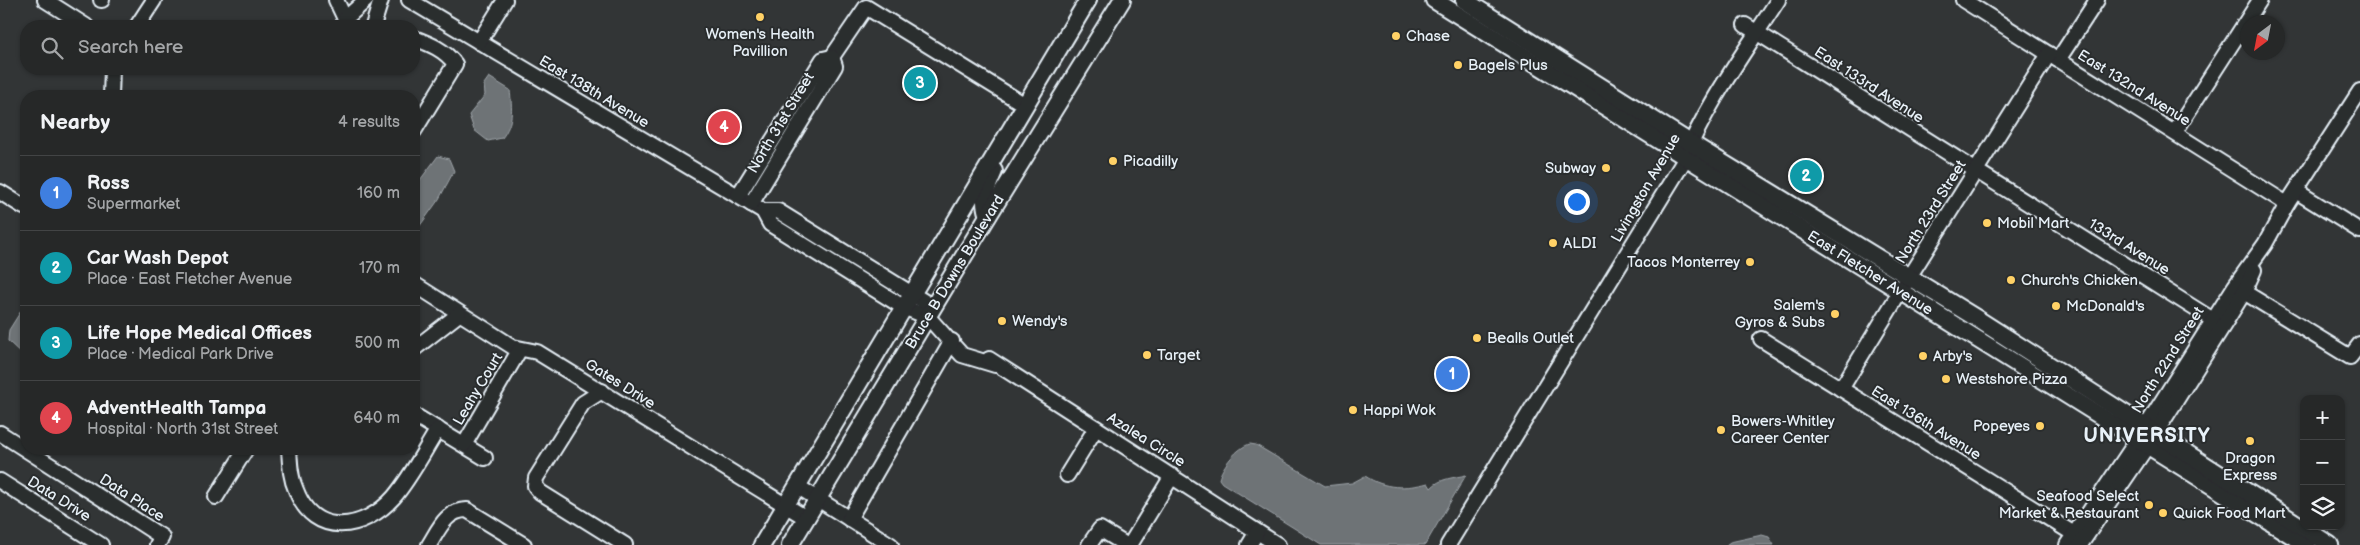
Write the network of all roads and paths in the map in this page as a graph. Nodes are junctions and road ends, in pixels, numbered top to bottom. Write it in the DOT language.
graph roads {
  1 [pos="45,0"];
  2 [pos="154,0"];
  3 [pos="336,0"];
  4 [pos="366,0"];
  5 [pos="381,0"];
  6 [pos="409,0"];
  7 [pos="505,0"];
  8 [pos="1088,0"];
  9 [pos="1122,0"];
  10 [pos="1434,0"];
  11 [pos="1450,0"];
  12 [pos="1464,0"];
  13 [pos="1778,0"];
  14 [pos="1963,0"];
  15 [pos="2096,0"];
  16 [pos="2260,0"];
  17 [pos="1479,10"];
  18 [pos="77,20"];
  19 [pos="141,20"];
  20 [pos="343,20"];
  21 [pos="347,20"];
  22 [pos="374,20"];
  23 [pos="1751,29"];
  24 [pos="420,40"];
  25 [pos="478,42"];
  26 [pos="2054,57"];
  27 [pos="832,58"];
  28 [pos="112,75"];
  29 [pos="111,90"];
  30 [pos="2360,90"];
  31 [pos="1025,105"];
  32 [pos="420,121"];
  33 [pos="1010,129"];
  34 [pos="2175,132"];
  35 [pos="1689,150"];
  36 [pos="1976,171"];
  37 [pos="2296,191"];
  38 [pos="0,192"];
  39 [pos="971,194"];
  40 [pos="738,196"];
  41 [pos="20,204"];
  42 [pos="2287,204"];
  43 [pos="757,208"];
  44 [pos="988,216"];
  45 [pos="2360,231"];
  46 [pos="2265,244"];
  47 [pos="970,246"];
  48 [pos="1909,278"];
  49 [pos="420,288"];
  50 [pos="1900,292"];
  51 [pos="2244,292"];
  52 [pos="912,293"];
  53 [pos="903,308"];
  54 [pos="930,312"];
  55 [pos="459,314"];
  56 [pos="2213,320"];
  57 [pos="1760,339"];
  58 [pos="952,342"];
  59 [pos="420,344"];
  60 [pos="2360,344"];
  61 [pos="520,349"];
  62 [pos="962,355"];
  63 [pos="941,362"];
  64 [pos="995,365"];
  65 [pos="1841,389"];
  66 [pos="602,391"];
  67 [pos="420,418"];
  68 [pos="1096,428"];
  69 [pos="438,429"];
  70 [pos="0,433"];
  71 [pos="2146,436"];
  72 [pos="464,445"];
  73 [pos="20,446"];
  74 [pos="34,455"];
  75 [pos="242,455"];
  76 [pos="289,455"];
  77 [pos="485,458"];
  78 [pos="1067,475"];
  79 [pos="1172,476"];
  80 [pos="0,482"];
  81 [pos="797,486"];
  82 [pos="216,497"];
  83 [pos="817,499"];
  84 [pos="785,506"];
  85 [pos="806,518"];
  86 [pos="849,519"];
  87 [pos="1257,532"];
  88 [pos="2079,542"];
  89 [pos="101,545"];
  90 [pos="157,545"];
  91 [pos="429,545"];
  92 [pos="524,545"];
  93 [pos="625,545"];
  94 [pos="762,545"];
  95 [pos="790,545"];
  96 [pos="890,545"];
  97 [pos="1089,545"];
  98 [pos="1126,545"];
  99 [pos="1130,545"];
  100 [pos="1249,545"];
  101 [pos="1278,545"];
  102 [pos="1448,545"];
  103 [pos="2307,545"];
  104 [pos="2330,545"];
  1 -- 18 [label="street"];
  2 -- 19 [label="street"];
  3 -- 20 [label="street"];
  4 -- 21 [label="street"];
  5 -- 22 [label="street"];
  6 -- 25 [label="street, East 138th Avenue"];
  7 -- 25 [label="street"];
  8 -- 31 [label="main road, Bruce B Downs Boulevard"];
  9 -- 44 [label="main road, Bruce B Downs Boulevard"];
  10 -- 35 [label="main road, East Fletcher Avenue"];
  11 -- 17 [label="main road"];
  12 -- 17 [label="main road, East Fletcher Avenue"];
  13 -- 23 [label="street, Livingston Avenue"];
  14 -- 26 [label="street, East 132nd Avenue"];
  15 -- 26 [label="street, North 23rd Street"];
  16 -- 34 [label="street"];
  17 -- 35 [label="main road, East Fletcher Avenue"];
  23 -- 35 [label="street, Livingston Avenue"];
  23 -- 36 [label="street, East 133rd Avenue"];
  24 -- 32 [label="street"];
  25 -- 40 [label="street, East 138th Avenue"];
  26 -- 34 [label="street, East 132nd Avenue"];
  26 -- 36 [label="street, North 23rd Street"];
  27 -- 31 [label="street, North 31st Street"];
  27 -- 40 [label="street, North 31st Street"];
  27 -- 43 [label="street, North 31st Street"];
  28 -- 29 [label="street"];
  30 -- 37 [label="street, North 22nd Street"];
  31 -- 33 [label="main road, Bruce B Downs Boulevard"];
  33 -- 39 [label="main road, Bruce B Downs Boulevard"];
  33 -- 44 [label="main road"];
  34 -- 42 [label="street, East 132nd Avenue"];
  35 -- 48 [label="main road, East Fletcher Avenue"];
  35 -- 50 [label="main road, East Fletcher Avenue"];
  35 -- 102 [label="street, Livingston Avenue"];
  36 -- 48 [label="street, North 23rd Street"];
  36 -- 56 [label="street, 133rd Avenue"];
  37 -- 42 [label="street, North 22nd Street"];
  37 -- 45 [label="street"];
  38 -- 41 [label="street"];
  39 -- 47 [label="main road"];
  39 -- 52 [label="main road, Bruce B Downs Boulevard"];
  40 -- 43 [label="street, East 138th Avenue"];
  42 -- 46 [label="street, North 22nd Street"];
  43 -- 52 [label="street, East 138th Avenue"];
  43 -- 53 [label="street, East 138th Avenue"];
  44 -- 47 [label="main road, Bruce B Downs Boulevard"];
  46 -- 51 [label="street, North 22nd Street"];
  46 -- 56 [label="street, North 22nd Street"];
  47 -- 54 [label="main road, Bruce B Downs Boulevard"];
  48 -- 50 [label="street, North 23rd Street"];
  48 -- 71 [label="main road, East Fletcher Avenue"];
  49 -- 55 [label="street, Gates Drive"];
  50 -- 65 [label="street, North 23rd Street"];
  50 -- 71 [label="main road, East Fletcher Avenue"];
  51 -- 60 [label="street"];
  51 -- 71 [label="street, North 22nd Street"];
  52 -- 53 [label="main road, Bruce B Downs Boulevard"];
  52 -- 54 [label="street, East 138th Avenue"];
  53 -- 54 [label="street, East 138th Avenue"];
  53 -- 81 [label="main road, Bruce B Downs Boulevard"];
  54 -- 58 [label="street, Azalea Circle"];
  54 -- 83 [label="main road, Bruce B Downs Boulevard"];
  55 -- 59 [label="street"];
  55 -- 61 [label="street, Gates Drive"];
  56 -- 71 [label="street, North 22nd Street"];
  57 -- 65 [label="street, East 136th Avenue"];
  58 -- 62 [label="street, Azalea Circle"];
  58 -- 63 [label="street"];
  58 -- 64 [label="street, Azalea Circle"];
  61 -- 66 [label="street, Gates Drive"];
  61 -- 72 [label="street, Leahy Court"];
  62 -- 63 [label="street"];
  62 -- 64 [label="street, Azalea Circle"];
  63 -- 86 [label="street"];
  64 -- 68 [label="street, Azalea Circle"];
  65 -- 88 [label="street, East 136th Avenue"];
  66 -- 84 [label="street, Gates Drive"];
  66 -- 93 [label="street"];
  67 -- 69 [label="street"];
  68 -- 78 [label="street"];
  68 -- 79 [label="street, Azalea Circle"];
  69 -- 72 [label="street"];
  69 -- 76 [label="street"];
  70 -- 73 [label="street, Data Place"];
  71 -- 88 [label="street, North 22nd Street"];
  71 -- 103 [label="main road, East Fletcher Avenue"];
  71 -- 104 [label="main road, East Fletcher Avenue"];
  72 -- 77 [label="street"];
  74 -- 90 [label="street, Data Place"];
  75 -- 82 [label="street"];
  79 -- 87 [label="street, Azalea Circle"];
  79 -- 99 [label="street"];
  80 -- 89 [label="street, Data Drive"];
  81 -- 83 [label="street"];
  81 -- 84 [label="main road, Bruce B Downs Boulevard"];
  83 -- 85 [label="main road, Bruce B Downs Boulevard"];
  83 -- 86 [label="street"];
  84 -- 85 [label="street, Gates Drive"];
  84 -- 94 [label="main road, Bruce B Downs Boulevard"];
  85 -- 95 [label="main road, Bruce B Downs Boulevard"];
  86 -- 96 [label="street"];
  87 -- 100 [label="street"];
  87 -- 101 [label="street, Azalea Circle"];
  91 -- 92 [label="street"];
  97 -- 98 [label="street"];
}
